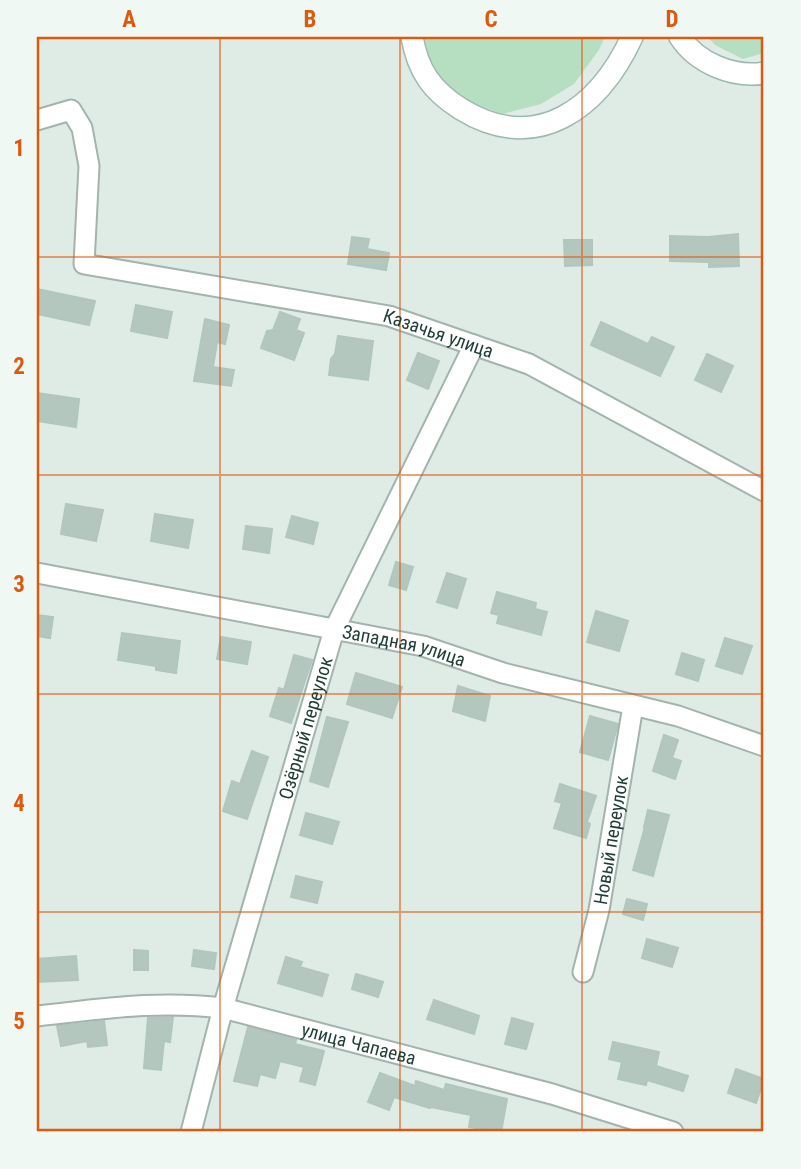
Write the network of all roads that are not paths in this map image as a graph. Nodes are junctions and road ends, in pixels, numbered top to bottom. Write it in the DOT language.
graph roads {
  1 [pos="412,37"];
  2 [pos="632,37"];
  3 [pos="680,37"];
  4 [pos="764,73"];
  5 [pos="37,120"];
  6 [pos="474,345"];
  7 [pos="764,491"];
  8 [pos="37,573"];
  9 [pos="334,629"];
  10 [pos="633,706"];
  11 [pos="764,746"];
  12 [pos="583,972"];
  13 [pos="223,1008"];
  14 [pos="37,1016"];
  15 [pos="191,1132"];
  16 [pos="673,1132"];
  1 -- 2 [label="main road"];
  3 -- 4 [label="main road"];
  5 -- 6 [label="street, Казачья улица"];
  6 -- 7 [label="street, Казачья улица"];
  6 -- 9 [label="street, Озёрный переулок"];
  8 -- 9 [label="street, Западная улица"];
  9 -- 10 [label="street, Западная улица"];
  9 -- 13 [label="street, Озёрный переулок"];
  10 -- 11 [label="street, Западная улица"];
  10 -- 12 [label="street, Новый переулок"];
  13 -- 14 [label="street, улица Чапаева"];
  13 -- 15 [label="street, Озёрный переулок"];
  13 -- 16 [label="street, улица Чапаева"];
}
